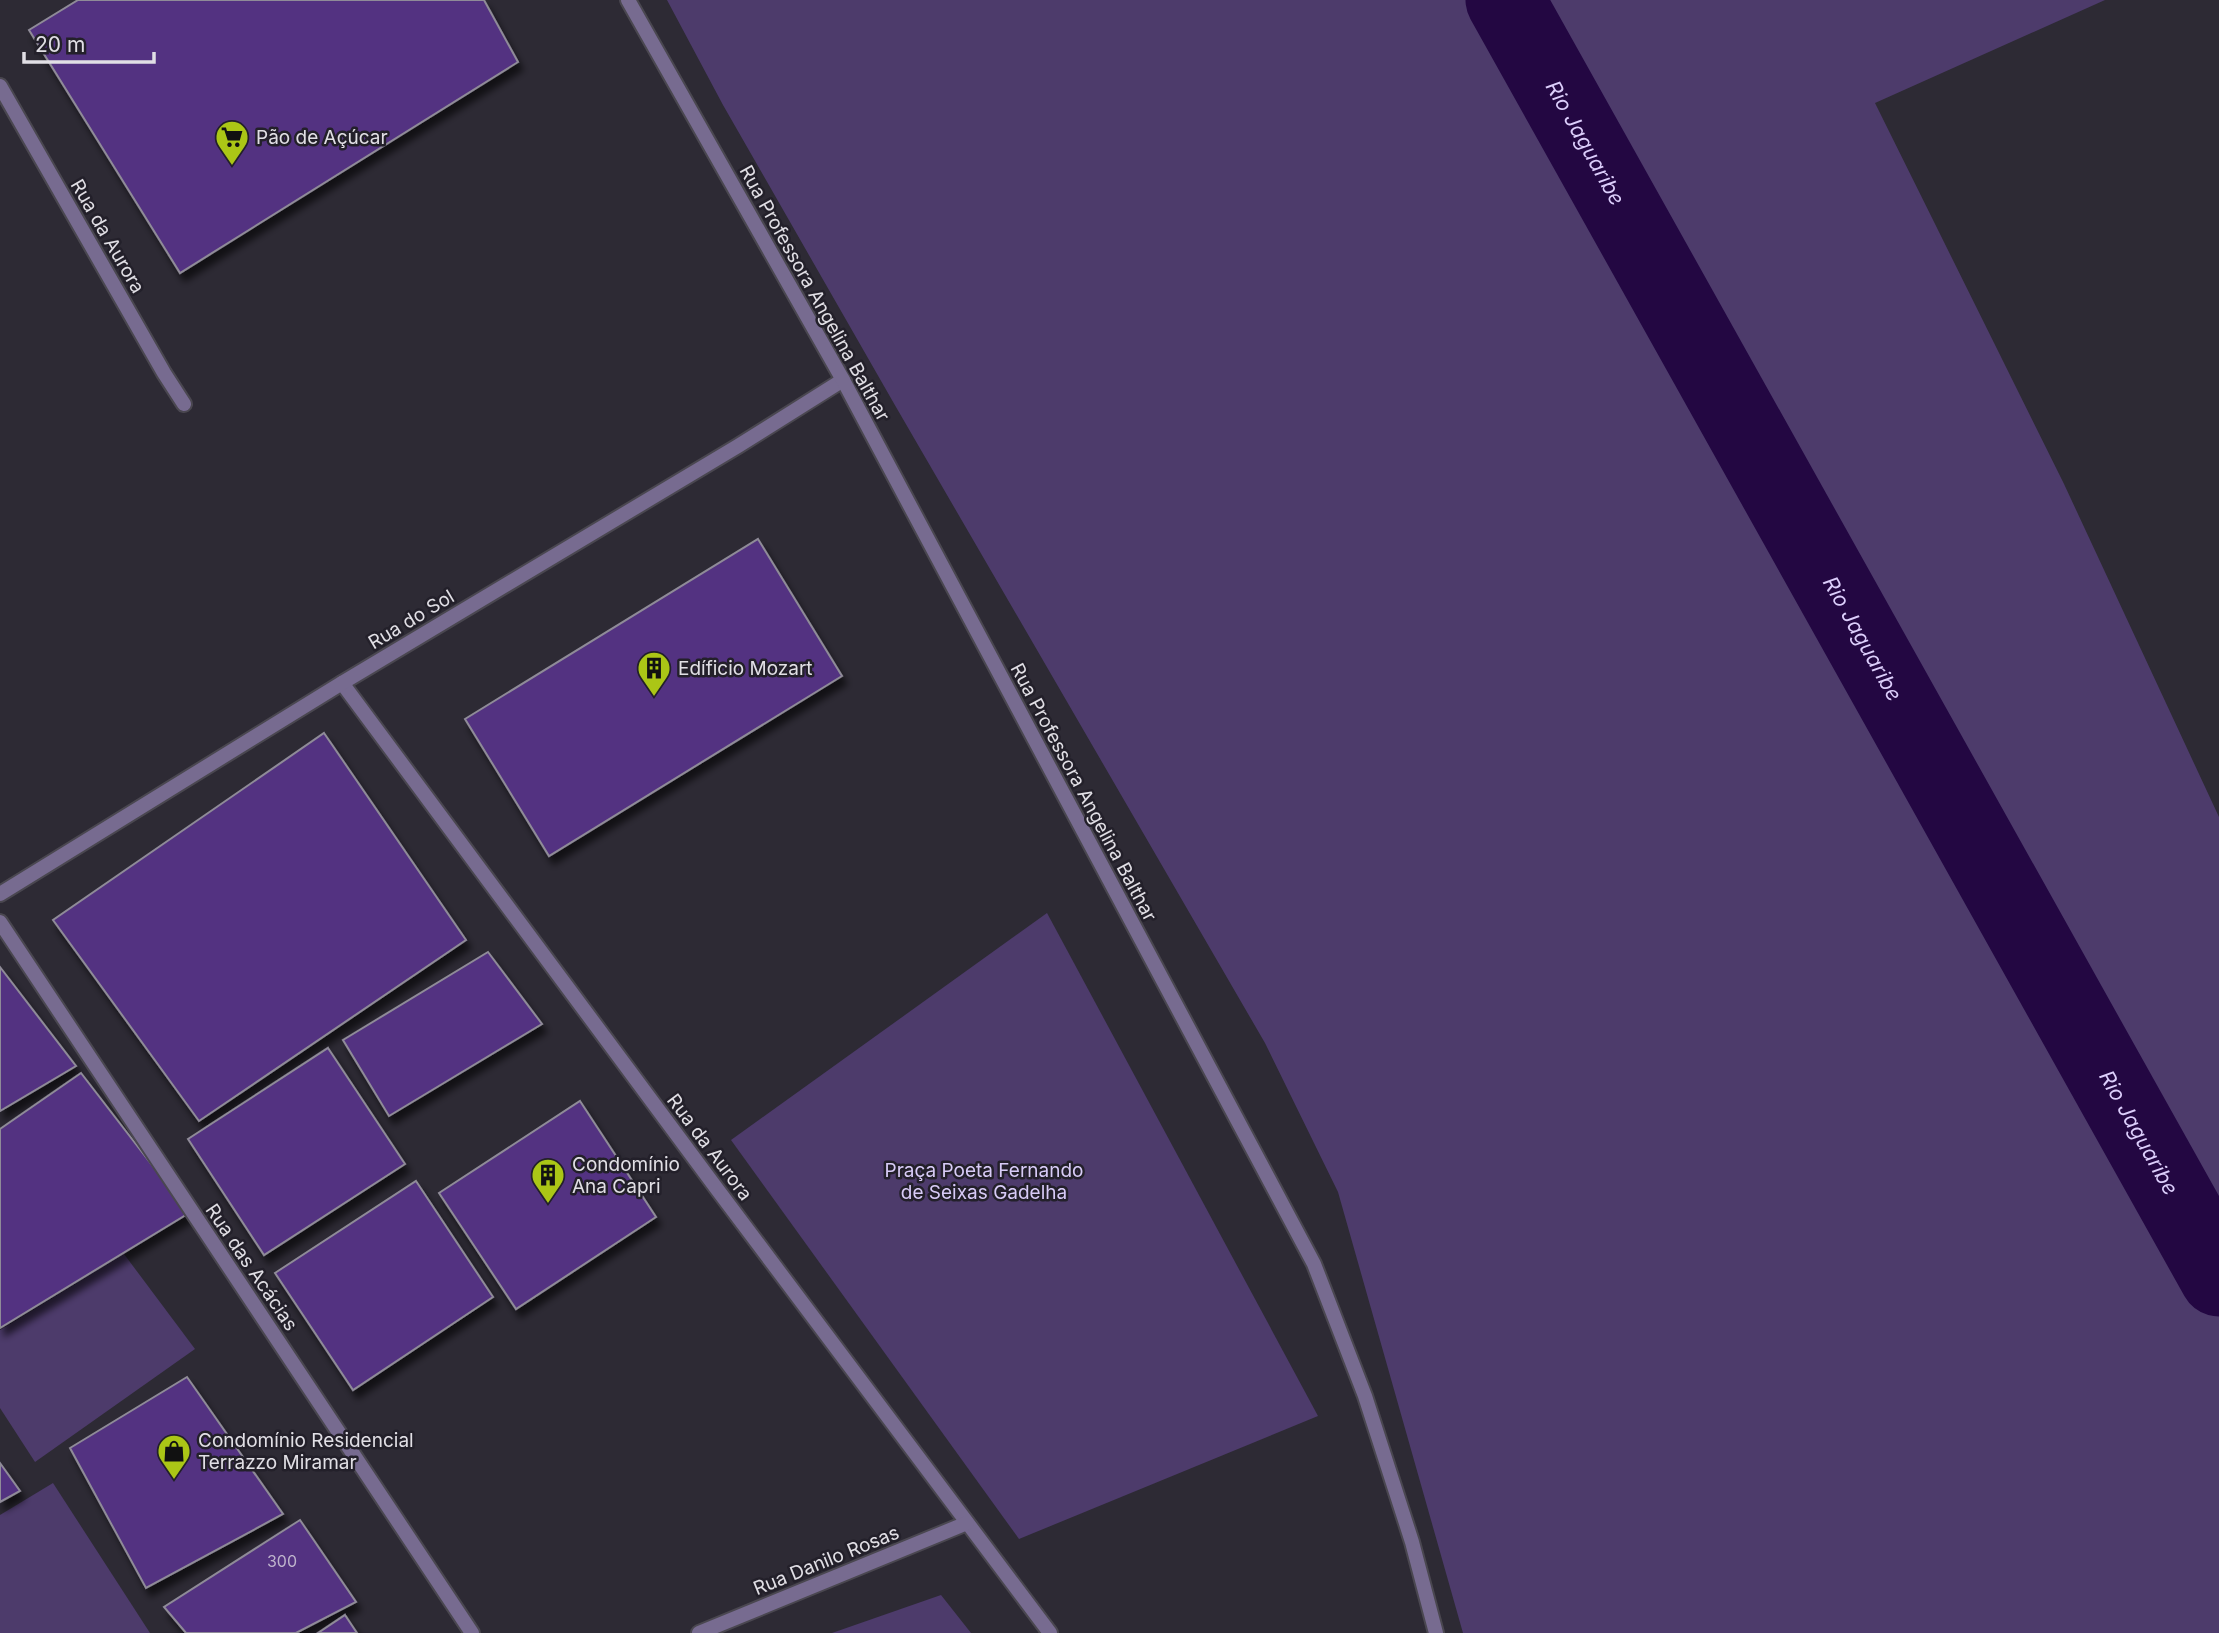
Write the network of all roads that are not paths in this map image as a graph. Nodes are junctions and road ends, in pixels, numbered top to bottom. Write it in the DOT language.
graph roads {
  1 [pos="628,0"];
  2 [pos="0,86"];
  3 [pos="843,380"];
  4 [pos="184,404"];
  5 [pos="342,683"];
  6 [pos="0,894"];
  7 [pos="0,922"];
  8 [pos="967,1523"];
  9 [pos="472,1633"];
  10 [pos="699,1633"];
  11 [pos="1050,1633"];
  12 [pos="1436,1633"];
  1 -- 3 [label="street, Rua Professora Angelina Balthar"];
  2 -- 4 [label="street, Rua da Aurora"];
  3 -- 5 [label="street, Rua do Sol"];
  3 -- 12 [label="street, Rua Professora Angelina Balthar"];
  5 -- 6 [label="street, Rua do Sol"];
  5 -- 8 [label="street, Rua da Aurora"];
  7 -- 9 [label="street, Rua das Acácias"];
  8 -- 10 [label="street, Rua Danilo Rosas"];
  8 -- 11 [label="street, Rua da Aurora"];
}
